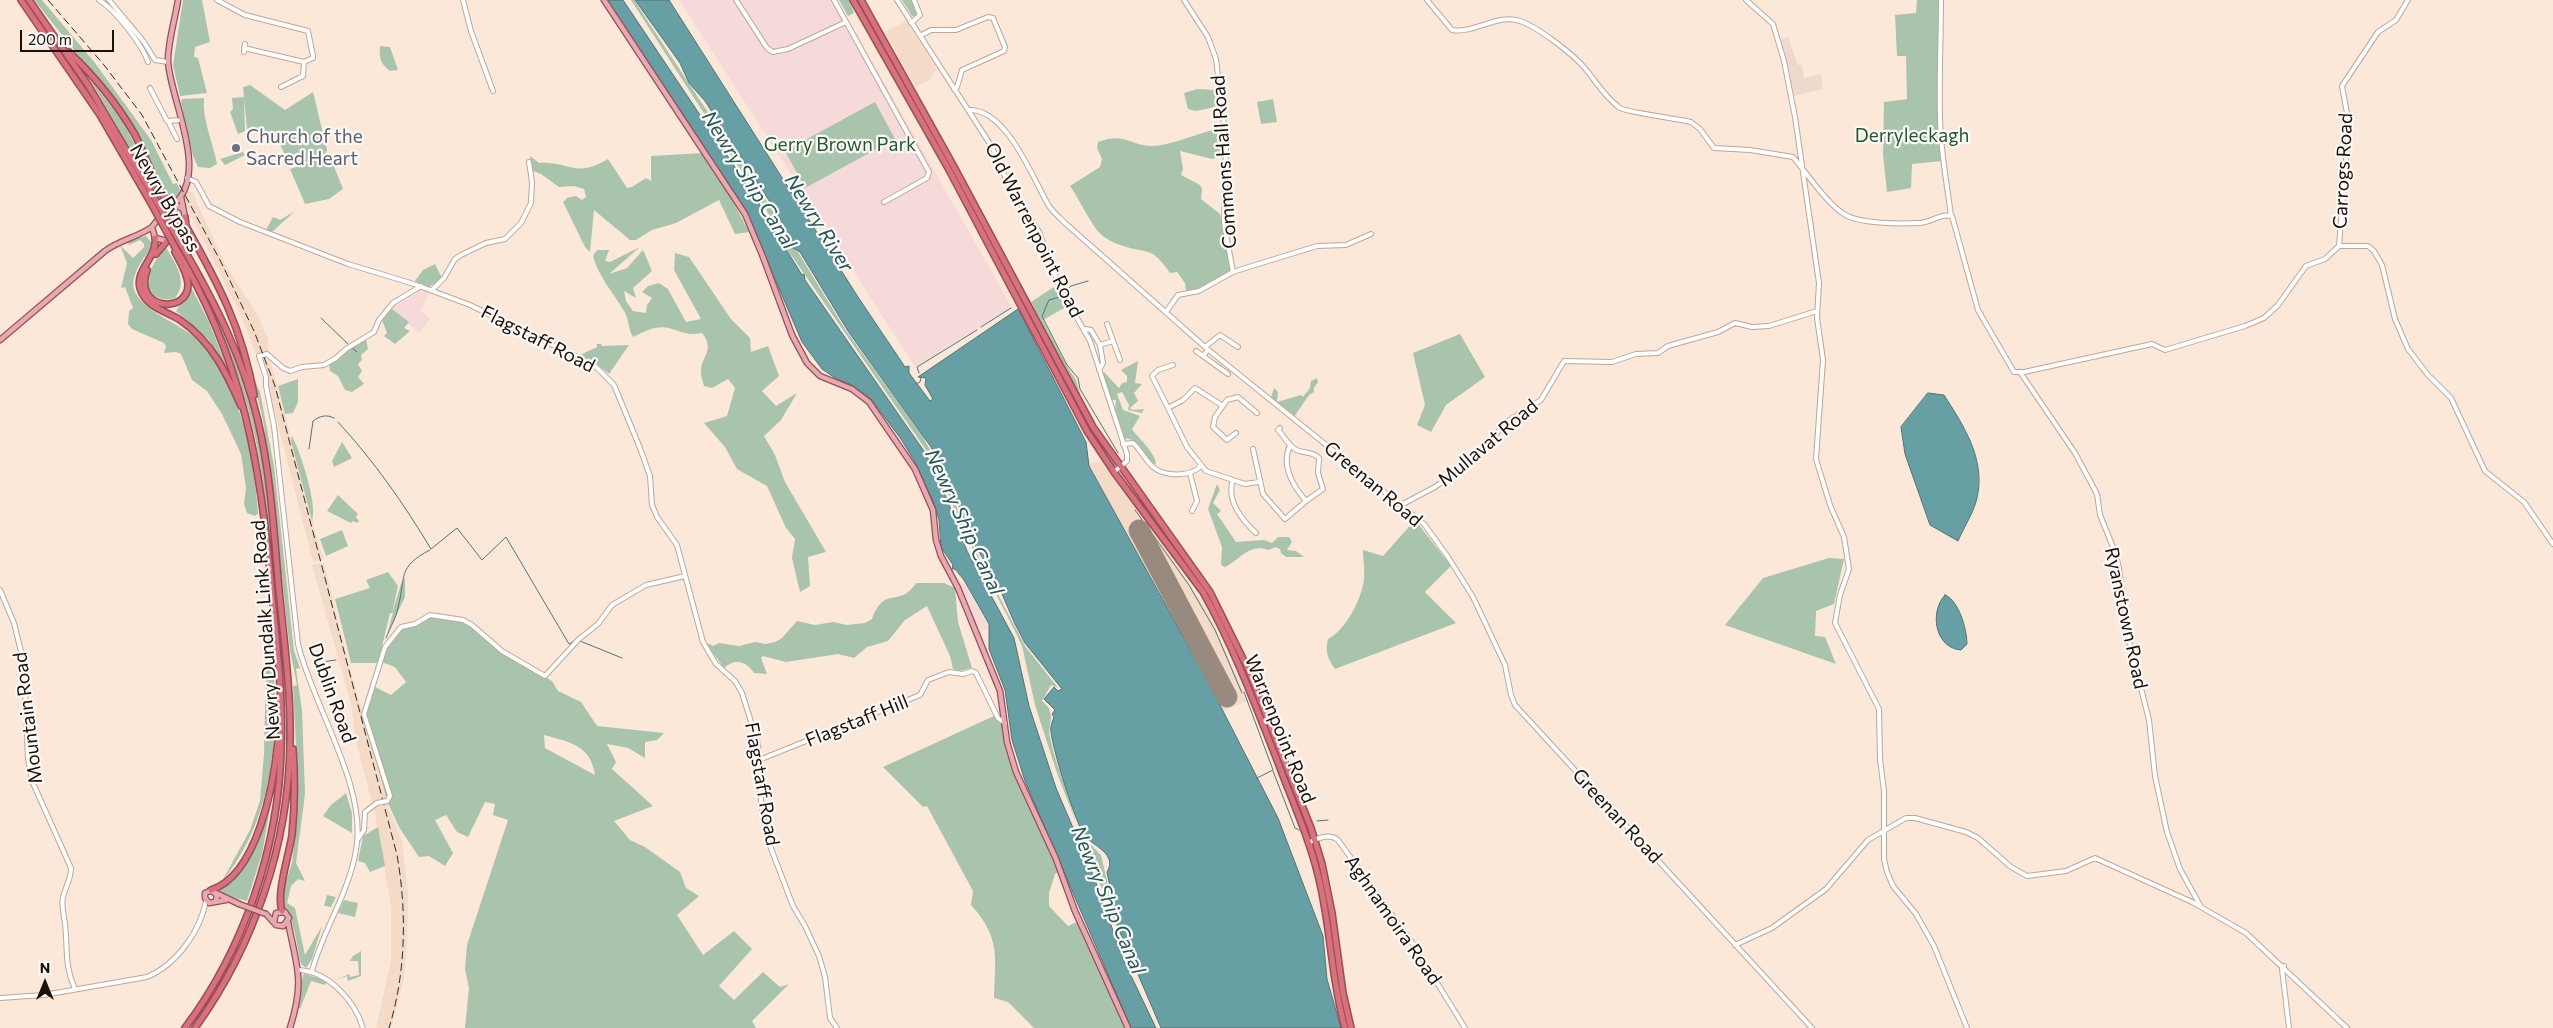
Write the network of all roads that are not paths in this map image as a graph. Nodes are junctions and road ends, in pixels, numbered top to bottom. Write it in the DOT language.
graph roads {
  1 [pos="20,0"];
  2 [pos="29,0"];
  3 [pos="109,0"];
  4 [pos="178,0"];
  5 [pos="217,0"];
  6 [pos="463,0"];
  7 [pos="604,0"];
  8 [pos="736,0"];
  9 [pos="834,0"];
  10 [pos="853,0"];
  11 [pos="861,0"];
  12 [pos="897,0"];
  13 [pos="1184,0"];
  14 [pos="1427,0"];
  15 [pos="1746,0"];
  16 [pos="1941,0"];
  17 [pos="2408,0"];
  18 [pos="102,1"];
  19 [pos="915,1"];
  20 [pos="846,22"];
  21 [pos="911,23"];
  22 [pos="920,36"];
  23 [pos="60,43"];
  24 [pos="244,48"];
  25 [pos="148,62"];
  26 [pos="168,62"];
  27 [pos="304,62"];
  28 [pos="281,87"];
  29 [pos="150,88"];
  30 [pos="954,89"];
  31 [pos="494,91"];
  32 [pos="968,110"];
  33 [pos="181,120"];
  34 [pos="169,123"];
  35 [pos="177,139"];
  36 [pos="529,162"];
  37 [pos="1802,169"];
  38 [pos="187,178"];
  39 [pos="181,197"];
  40 [pos="884,202"];
  41 [pos="172,205"];
  42 [pos="182,208"];
  43 [pos="1951,216"];
  44 [pos="185,217"];
  45 [pos="152,227"];
  46 [pos="142,233"];
  47 [pos="1370,234"];
  48 [pos="154,237"];
  49 [pos="167,241"];
  50 [pos="2339,246"];
  51 [pos="174,248"];
  52 [pos="1233,272"];
  53 [pos="421,286"];
  54 [pos="432,290"];
  55 [pos="1817,311"];
  56 [pos="1166,312"];
  57 [pos="1107,324"];
  58 [pos="1085,329"];
  59 [pos="0,340"];
  60 [pos="1113,341"];
  61 [pos="1100,344"];
  62 [pos="1238,347"];
  63 [pos="1207,348"];
  64 [pos="1196,351"];
  65 [pos="1203,356"];
  66 [pos="1120,360"];
  67 [pos="1173,365"];
  68 [pos="1099,370"];
  69 [pos="2020,372"];
  70 [pos="1228,374"];
  71 [pos="1222,406"];
  72 [pos="1168,408"];
  73 [pos="1257,412"];
  74 [pos="272,416"];
  75 [pos="267,417"];
  76 [pos="258,421"];
  77 [pos="1274,426"];
  78 [pos="250,427"];
  79 [pos="1236,433"];
  80 [pos="1123,444"];
  81 [pos="1290,445"];
  82 [pos="1254,449"];
  83 [pos="1201,466"];
  84 [pos="1120,468"];
  85 [pos="1114,472"];
  86 [pos="1190,473"];
  87 [pos="1233,480"];
  88 [pos="1239,482"];
  89 [pos="1260,482"];
  90 [pos="1238,488"];
  91 [pos="1306,501"];
  92 [pos="1401,505"];
  93 [pos="1192,508"];
  94 [pos="1258,526"];
  95 [pos="2553,544"];
  96 [pos="685,576"];
  97 [pos="0,590"];
  98 [pos="290,714"];
  99 [pos="282,719"];
  100 [pos="1005,723"];
  101 [pos="759,760"];
  102 [pos="1885,830"];
  103 [pos="358,839"];
  104 [pos="1314,839"];
  105 [pos="1308,843"];
  106 [pos="214,892"];
  107 [pos="226,900"];
  108 [pos="206,901"];
  109 [pos="214,901"];
  110 [pos="2201,907"];
  111 [pos="204,910"];
  112 [pos="279,912"];
  113 [pos="267,915"];
  114 [pos="274,922"];
  115 [pos="288,922"];
  116 [pos="283,926"];
  117 [pos="290,933"];
  118 [pos="1735,945"];
  119 [pos="2284,966"];
  120 [pos="299,970"];
  121 [pos="312,971"];
  122 [pos="75,989"];
  123 [pos="0,998"];
  124 [pos="185,1028"];
  125 [pos="195,1028"];
  126 [pos="290,1028"];
  127 [pos="364,1028"];
  128 [pos="837,1028"];
  129 [pos="1128,1028"];
  130 [pos="1345,1028"];
  131 [pos="1351,1028"];
  132 [pos="1465,1028"];
  133 [pos="1812,1028"];
  134 [pos="1967,1028"];
  135 [pos="2289,1028"];
  136 [pos="2347,1028"];
  1 -- 51 [label="highway, Newry Bypass, bridge"];
  2 -- 23 [label="highway, Newry Bypass"];
  3 -- 26 [label="street"];
  4 -- 26 [label="main road"];
  5 -- 27 [label="street"];
  6 -- 31 [label="street"];
  7 -- 100 [label="main road"];
  8 -- 20 [label="street"];
  9 -- 20 [label="street"];
  10 -- 85 [label="highway, Warrenpoint Road"];
  11 -- 84 [label="highway, Warrenpoint Road"];
  12 -- 21 [label="street, Old Warrenpoint Road"];
  13 -- 52 [label="street, Commons Hall Road"];
  14 -- 37 [label="street"];
  15 -- 37 [label="street"];
  16 -- 43 [label="street, Ryanstown Road"];
  17 -- 50 [label="street, Carrogs Road"];
  18 -- 25 [label="street"];
  19 -- 21 [label="street"];
  20 -- 40 [label="street"];
  21 -- 22 [label="street, Old Warrenpoint Road"];
  22 -- 30 [label="street, Old Warrenpoint Road"];
  22 -- 30 [label="street"];
  23 -- 41 [label="highway"];
  23 -- 76 [label="highway, Newry Bypass, bridge"];
  24 -- 27 [label="street"];
  26 -- 33 [label="main road"];
  27 -- 28 [label="street"];
  29 -- 34 [label="street"];
  30 -- 32 [label="street, Old Warrenpoint Road"];
  32 -- 56 [label="street, Greenan Road"];
  32 -- 58 [label="street, Old Warrenpoint Road"];
  33 -- 34 [label="street"];
  33 -- 38 [label="main road"];
  34 -- 35 [label="street"];
  36 -- 54 [label="street"];
  37 -- 43 [label="street"];
  37 -- 55 [label="street"];
  38 -- 39 [label="main road"];
  38 -- 53 [label="street, Flagstaff Road"];
  39 -- 41 [label="main road"];
  39 -- 42 [label="main road"];
  41 -- 42 [label="main road"];
  41 -- 45 [label="main road"];
  42 -- 44 [label="main road"];
  43 -- 69 [label="street, Ryanstown Road"];
  44 -- 49 [label="main road"];
  44 -- 76 [label="highway"];
  45 -- 46 [label="main road"];
  45 -- 48 [label="main road"];
  46 -- 48 [label="main road"];
  46 -- 59 [label="main road"];
  47 -- 52 [label="street"];
  48 -- 49 [label="main road"];
  48 -- 78 [label="highway"];
  49 -- 51 [label="highway"];
  50 -- 69 [label="street"];
  50 -- 95 [label="street, Carrogs Road"];
  51 -- 78 [label="highway, Newry Bypass"];
  52 -- 56 [label="street"];
  53 -- 54 [label="street, Flagstaff Road"];
  53 -- 74 [label="street, Dublin Road"];
  54 -- 96 [label="street, Flagstaff Road"];
  55 -- 92 [label="street, Mullavat Road"];
  55 -- 102 [label="street"];
  56 -- 63 [label="street, Greenan Road"];
  57 -- 60 [label="street"];
  58 -- 61 [label="street"];
  58 -- 68 [label="street, Old Warrenpoint Road"];
  60 -- 61 [label="street"];
  60 -- 66 [label="street"];
  61 -- 68 [label="street"];
  62 -- 63 [label="street"];
  63 -- 65 [label="street"];
  63 -- 92 [label="street, Greenan Road"];
  64 -- 65 [label="street"];
  65 -- 70 [label="street"];
  67 -- 72 [label="street"];
  68 -- 80 [label="street, Old Warrenpoint Road"];
  69 -- 110 [label="street, Ryanstown Road"];
  71 -- 72 [label="street"];
  71 -- 73 [label="street"];
  71 -- 79 [label="street"];
  72 -- 83 [label="street"];
  74 -- 75 [label="street"];
  74 -- 103 [label="street, Dublin Road"];
  76 -- 98 [label="highway, Newry Dundalk Link Road"];
  77 -- 81 [label="street"];
  78 -- 99 [label="highway, Newry Dundalk Link Road"];
  80 -- 84 [label="street, Old Warrenpoint Road"];
  80 -- 86 [label="street"];
  81 -- 91 [label="street"];
  81 -- 91 [label="street"];
  82 -- 89 [label="street"];
  83 -- 86 [label="street"];
  83 -- 87 [label="street"];
  84 -- 85 [label="street"];
  84 -- 104 [label="highway, Warrenpoint Road"];
  85 -- 105 [label="highway, Warrenpoint Road"];
  86 -- 93 [label="street"];
  87 -- 88 [label="street"];
  87 -- 94 [label="street"];
  88 -- 89 [label="street"];
  88 -- 90 [label="street"];
  89 -- 91 [label="street"];
  92 -- 118 [label="street, Greenan Road"];
  96 -- 101 [label="street, Flagstaff Road"];
  96 -- 103 [label="street, bridge"];
  97 -- 122 [label="street, Mountain Road"];
  98 -- 112 [label="highway"];
  98 -- 125 [label="highway, Newry Dundalk Link Road"];
  99 -- 106 [label="highway"];
  99 -- 124 [label="highway, Newry Dundalk Link Road"];
  100 -- 101 [label="street, Flagstaff Hill"];
  100 -- 129 [label="main road"];
  101 -- 128 [label="street, Flagstaff Road"];
  102 -- 110 [label="street"];
  102 -- 118 [label="street"];
  102 -- 134 [label="street"];
  103 -- 121 [label="street, Dublin Road"];
  104 -- 105 [label="street"];
  104 -- 131 [label="highway, Warrenpoint Road"];
  104 -- 132 [label="street, Aghnamoira Road"];
  105 -- 130 [label="highway, Warrenpoint Road"];
  106 -- 107 [label="main road"];
  106 -- 108 [label="main road"];
  106 -- 109 [label="main road"];
  107 -- 109 [label="main road"];
  107 -- 113 [label="main road, bridge"];
  108 -- 109 [label="main road"];
  108 -- 111 [label="street"];
  109 -- 111 [label="street"];
  110 -- 119 [label="street"];
  111 -- 122 [label="street"];
  112 -- 113 [label="main road"];
  112 -- 114 [label="main road"];
  112 -- 115 [label="main road"];
  113 -- 114 [label="main road"];
  114 -- 116 [label="main road"];
  115 -- 116 [label="main road"];
  115 -- 117 [label="main road"];
  116 -- 117 [label="main road"];
  117 -- 120 [label="main road"];
  118 -- 133 [label="street, Greenan Road"];
  119 -- 135 [label="street"];
  119 -- 136 [label="street"];
  120 -- 121 [label="street"];
  120 -- 126 [label="main road"];
  121 -- 127 [label="street"];
  122 -- 123 [label="street"];
}
